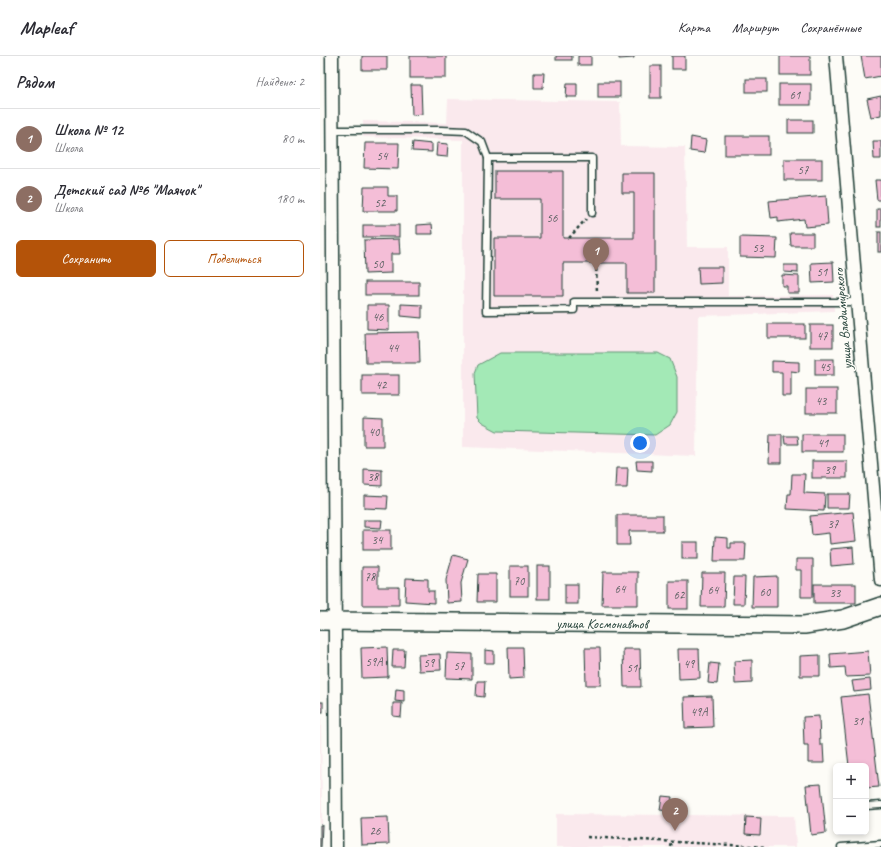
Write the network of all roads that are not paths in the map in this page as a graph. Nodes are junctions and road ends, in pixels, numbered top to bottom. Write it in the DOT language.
graph roads {
  1 [pos="332,56"];
  2 [pos="836,56"];
  3 [pos="332,130"];
  4 [pos="488,158"];
  5 [pos="592,213"];
  6 [pos="857,302"];
  7 [pos="881,580"];
  8 [pos="881,606"];
  9 [pos="328,621"];
  10 [pos="869,806"];
  11 [pos="881,806"];
  12 [pos="881,844"];
  13 [pos="336,847"];
  14 [pos="841,847"];
  1 -- 3 [label="street"];
  2 -- 6 [label="street, улица Владимирского"];
  3 -- 4 [label="lane"];
  3 -- 9 [label="street"];
  4 -- 5 [label="lane"];
  4 -- 6 [label="lane"];
  6 -- 7 [label="street, улица Владимирского"];
  8 -- 9 [label="street, улица Космонавтов"];
  9 -- 13 [label="street"];
  10 -- 11 [label="lane"];
  12 -- 14 [label="lane"];
}
